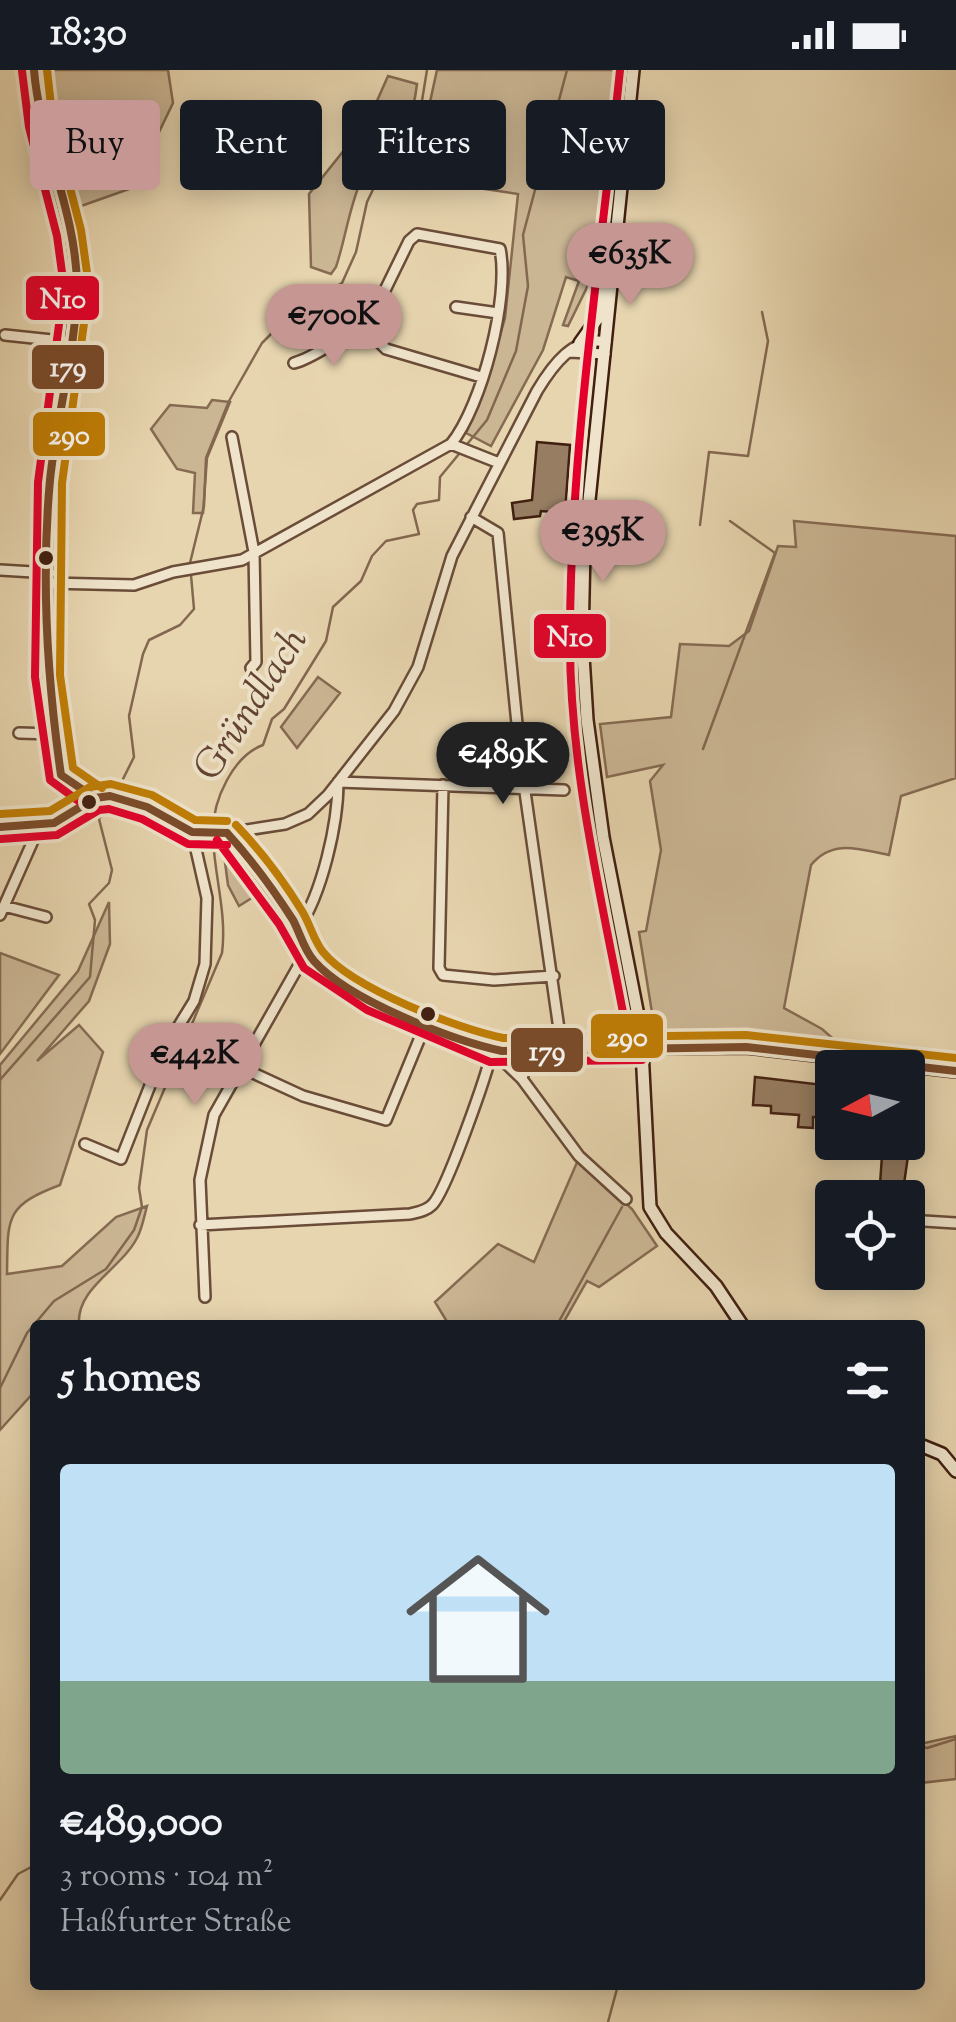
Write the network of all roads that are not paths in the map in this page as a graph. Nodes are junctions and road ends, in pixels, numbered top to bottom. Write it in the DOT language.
graph roads {
  1 [pos="34,70"];
  2 [pos="634,70"];
  3 [pos="615,257"];
  4 [pos="456,307"];
  5 [pos="498,313"];
  6 [pos="366,329"];
  7 [pos="5,335"];
  8 [pos="72,342"];
  9 [pos="575,348"];
  10 [pos="606,348"];
  11 [pos="294,363"];
  12 [pos="481,377"];
  13 [pos="232,437"];
  14 [pos="454,446"];
  15 [pos="498,462"];
  16 [pos="472,517"];
  17 [pos="254,552"];
  18 [pos="0,570"];
  19 [pos="50,578"];
  20 [pos="251,668"];
  21 [pos="18,733"];
  22 [pos="54,734"];
  23 [pos="338,782"];
  24 [pos="443,785"];
  25 [pos="525,789"];
  26 [pos="564,790"];
  27 [pos="333,797"];
  28 [pos="95,798"];
  29 [pos="40,826"];
  30 [pos="0,827"];
  31 [pos="196,832"];
  32 [pos="224,833"];
  33 [pos="2,910"];
  34 [pos="46,917"];
  35 [pos="298,929"];
  36 [pos="307,951"];
  37 [pos="554,976"];
  38 [pos="426,1023"];
  39 [pos="642,1048"];
  40 [pos="497,1050"];
  41 [pos="562,1050"];
  42 [pos="536,1051"];
  43 [pos="240,1067"];
  44 [pos="956,1071"];
  45 [pos="522,1079"];
  46 [pos="85,1144"];
  47 [pos="626,1199"];
  48 [pos="925,1221"];
  49 [pos="956,1223"];
  50 [pos="200,1225"];
  51 [pos="205,1297"];
  52 [pos="739,1320"];
  53 [pos="925,1447"];
  54 [pos="955,1465"];
  1 -- 8 [label="street"];
  2 -- 3 [label="main road"];
  3 -- 9 [label="main road"];
  3 -- 10 [label="main road"];
  4 -- 5 [label="street"];
  5 -- 6 [label="street"];
  5 -- 12 [label="street"];
  6 -- 11 [label="street"];
  6 -- 12 [label="street"];
  7 -- 8 [label="street"];
  8 -- 19 [label="street"];
  9 -- 10 [label="street"];
  9 -- 15 [label="street"];
  10 -- 39 [label="main road"];
  12 -- 14 [label="street"];
  13 -- 17 [label="street"];
  14 -- 15 [label="street"];
  14 -- 17 [label="street"];
  15 -- 16 [label="street"];
  16 -- 23 [label="street"];
  16 -- 25 [label="street"];
  17 -- 19 [label="street"];
  17 -- 20 [label="street"];
  18 -- 19 [label="street"];
  19 -- 22 [label="street"];
  21 -- 22 [label="street"];
  22 -- 28 [label="street"];
  23 -- 24 [label="street"];
  23 -- 27 [label="street"];
  24 -- 25 [label="street"];
  24 -- 37 [label="street"];
  25 -- 26 [label="street"];
  25 -- 37 [label="street"];
  27 -- 32 [label="street"];
  27 -- 35 [label="street"];
  28 -- 29 [label="street"];
  28 -- 31 [label="street"];
  29 -- 30 [label="street"];
  29 -- 33 [label="street"];
  31 -- 32 [label="street"];
  31 -- 46 [label="street"];
  32 -- 35 [label="street"];
  33 -- 34 [label="street"];
  35 -- 36 [label="street"];
  36 -- 38 [label="street"];
  36 -- 43 [label="street"];
  37 -- 41 [label="street"];
  38 -- 40 [label="street"];
  38 -- 43 [label="street"];
  39 -- 41 [label="street"];
  39 -- 44 [label="main road"];
  39 -- 52 [label="main road"];
  40 -- 42 [label="street"];
  40 -- 45 [label="street"];
  40 -- 50 [label="street"];
  41 -- 42 [label="street"];
  42 -- 45 [label="street"];
  43 -- 50 [label="street"];
  45 -- 47 [label="street"];
  48 -- 49 [label="street"];
  50 -- 51 [label="street"];
  53 -- 54 [label="main road"];
}
